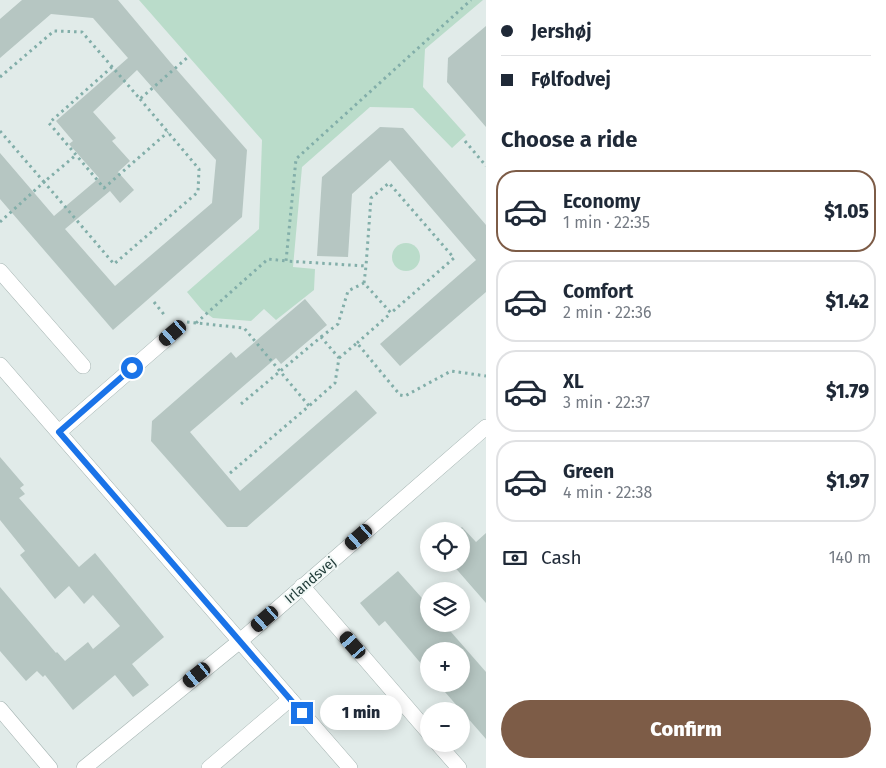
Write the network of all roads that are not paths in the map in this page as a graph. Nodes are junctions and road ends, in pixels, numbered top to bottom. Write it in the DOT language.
graph roads {
  1 [pos="0,271"];
  2 [pos="173,333"];
  3 [pos="0,365"];
  4 [pos="83,366"];
  5 [pos="486,427"];
  6 [pos="59,432"];
  7 [pos="302,586"];
  8 [pos="240,640"];
  9 [pos="290,699"];
  10 [pos="0,709"];
  11 [pos="420,722"];
  12 [pos="443,752"];
  13 [pos="453,766"];
  14 [pos="50,768"];
  15 [pos="84,768"];
  16 [pos="209,768"];
  17 [pos="350,768"];
  1 -- 4 [label="street"];
  2 -- 6 [label="street"];
  3 -- 6 [label="street"];
  5 -- 7 [label="street, Irlandsvej"];
  6 -- 8 [label="street"];
  7 -- 8 [label="street, Irlandsvej"];
  7 -- 11 [label="street"];
  8 -- 9 [label="street"];
  8 -- 15 [label="street, Irlandsvej"];
  9 -- 16 [label="street"];
  9 -- 17 [label="street"];
  10 -- 14 [label="street"];
  12 -- 13 [label="street"];
}
